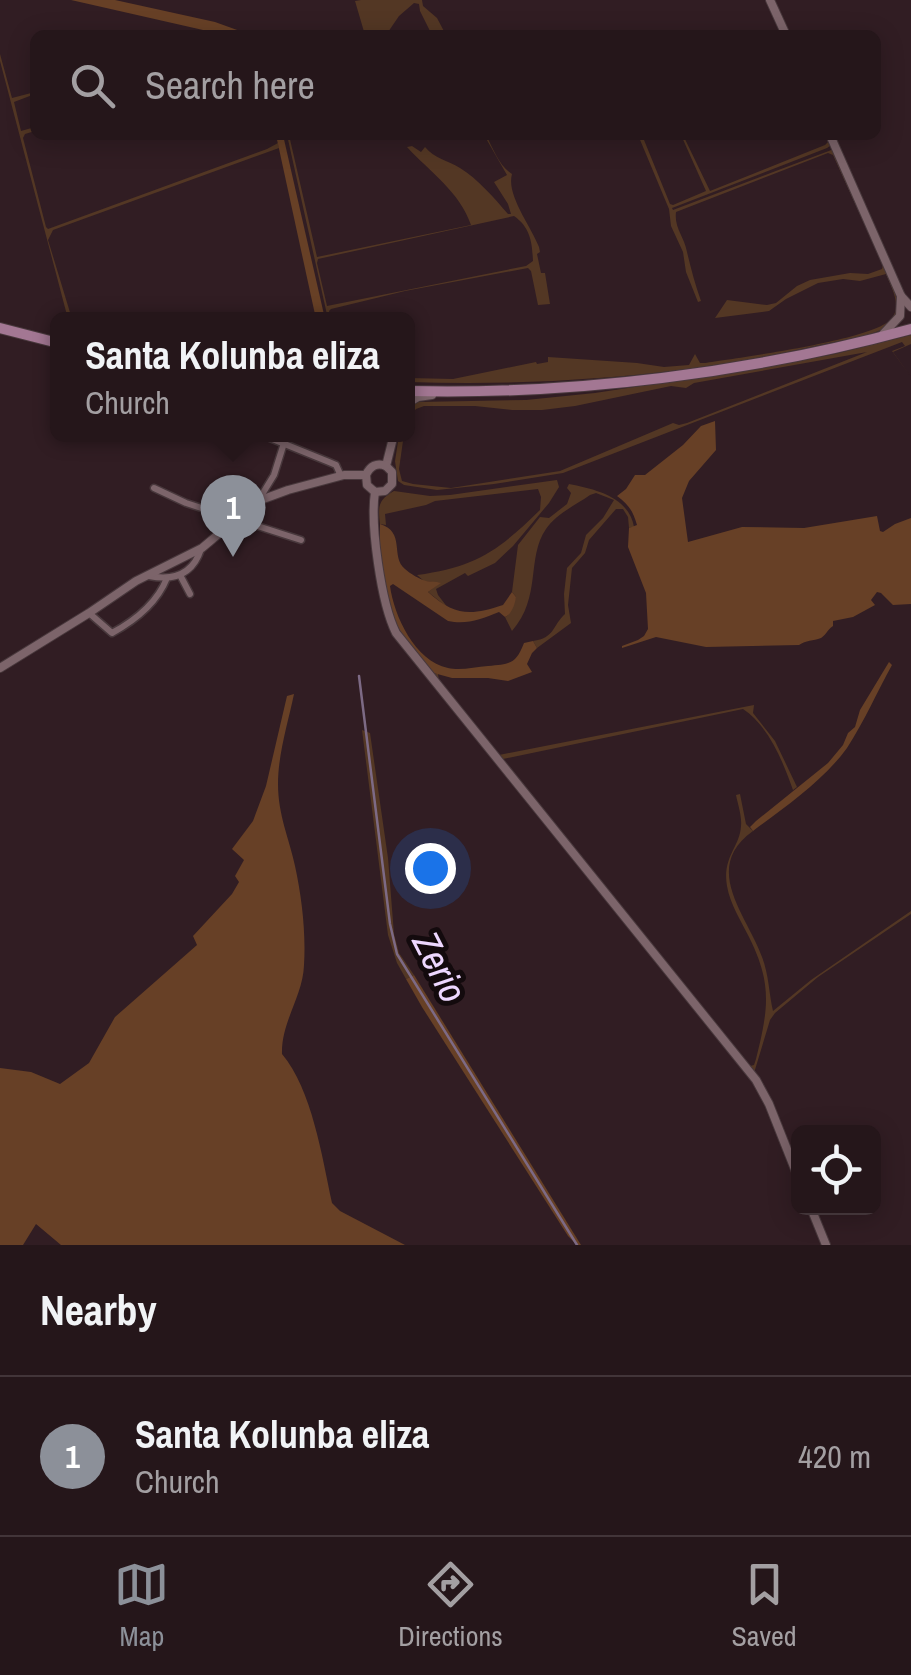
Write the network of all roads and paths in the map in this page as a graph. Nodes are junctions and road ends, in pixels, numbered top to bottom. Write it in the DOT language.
graph roads {
  1 [pos="770,0"];
  2 [pos="784,30"];
  3 [pos="832,140"];
  4 [pos="901,296"];
  5 [pos="911,307"];
  6 [pos="900,316"];
  7 [pos="0,328"];
  8 [pos="911,328"];
  9 [pos="879,337"];
  10 [pos="50,341"];
  11 [pos="415,391"];
  12 [pos="449,392"];
  13 [pos="415,400"];
  14 [pos="279,442"];
  15 [pos="392,442"];
  16 [pos="284,444"];
  17 [pos="386,466"];
  18 [pos="366,475"];
  19 [pos="342,476"];
  20 [pos="154,488"];
  21 [pos="375,492"];
  22 [pos="258,501"];
  23 [pos="236,518"];
  24 [pos="301,540"];
  25 [pos="202,548"];
  26 [pos="180,575"];
  27 [pos="146,576"];
  28 [pos="167,578"];
  29 [pos="190,594"];
  30 [pos="89,613"];
  31 [pos="3,663"];
  32 [pos="791,1159"];
  33 [pos="814,1215"];
  34 [pos="826,1245"];
  1 -- 2 [label="street"];
  3 -- 4 [label="street"];
  4 -- 5 [label="street"];
  4 -- 6 [label="street"];
  6 -- 8 [label="street"];
  6 -- 9 [label="street"];
  7 -- 10 [label="main road"];
  8 -- 9 [label="main road"];
  9 -- 12 [label="main road"];
  11 -- 12 [label="main road"];
  12 -- 13 [label="street"];
  14 -- 16 [label="street"];
  15 -- 17 [label="street"];
  16 -- 19 [label="street"];
  16 -- 22 [label="street"];
  17 -- 18 [label="street"];
  17 -- 21 [label="street"];
  18 -- 19 [label="street"];
  18 -- 21 [label="street"];
  19 -- 22 [label="street"];
  20 -- 23 [label="street"];
  21 -- 32 [label="street"];
  22 -- 23 [label="street"];
  23 -- 24 [label="street"];
  23 -- 25 [label="street"];
  25 -- 26 [label="street"];
  25 -- 27 [label="street"];
  26 -- 28 [label="street"];
  26 -- 29 [label="street"];
  27 -- 28 [label="street"];
  27 -- 30 [label="street"];
  28 -- 30 [label="street"];
  30 -- 31 [label="street"];
  33 -- 34 [label="street"];
}
